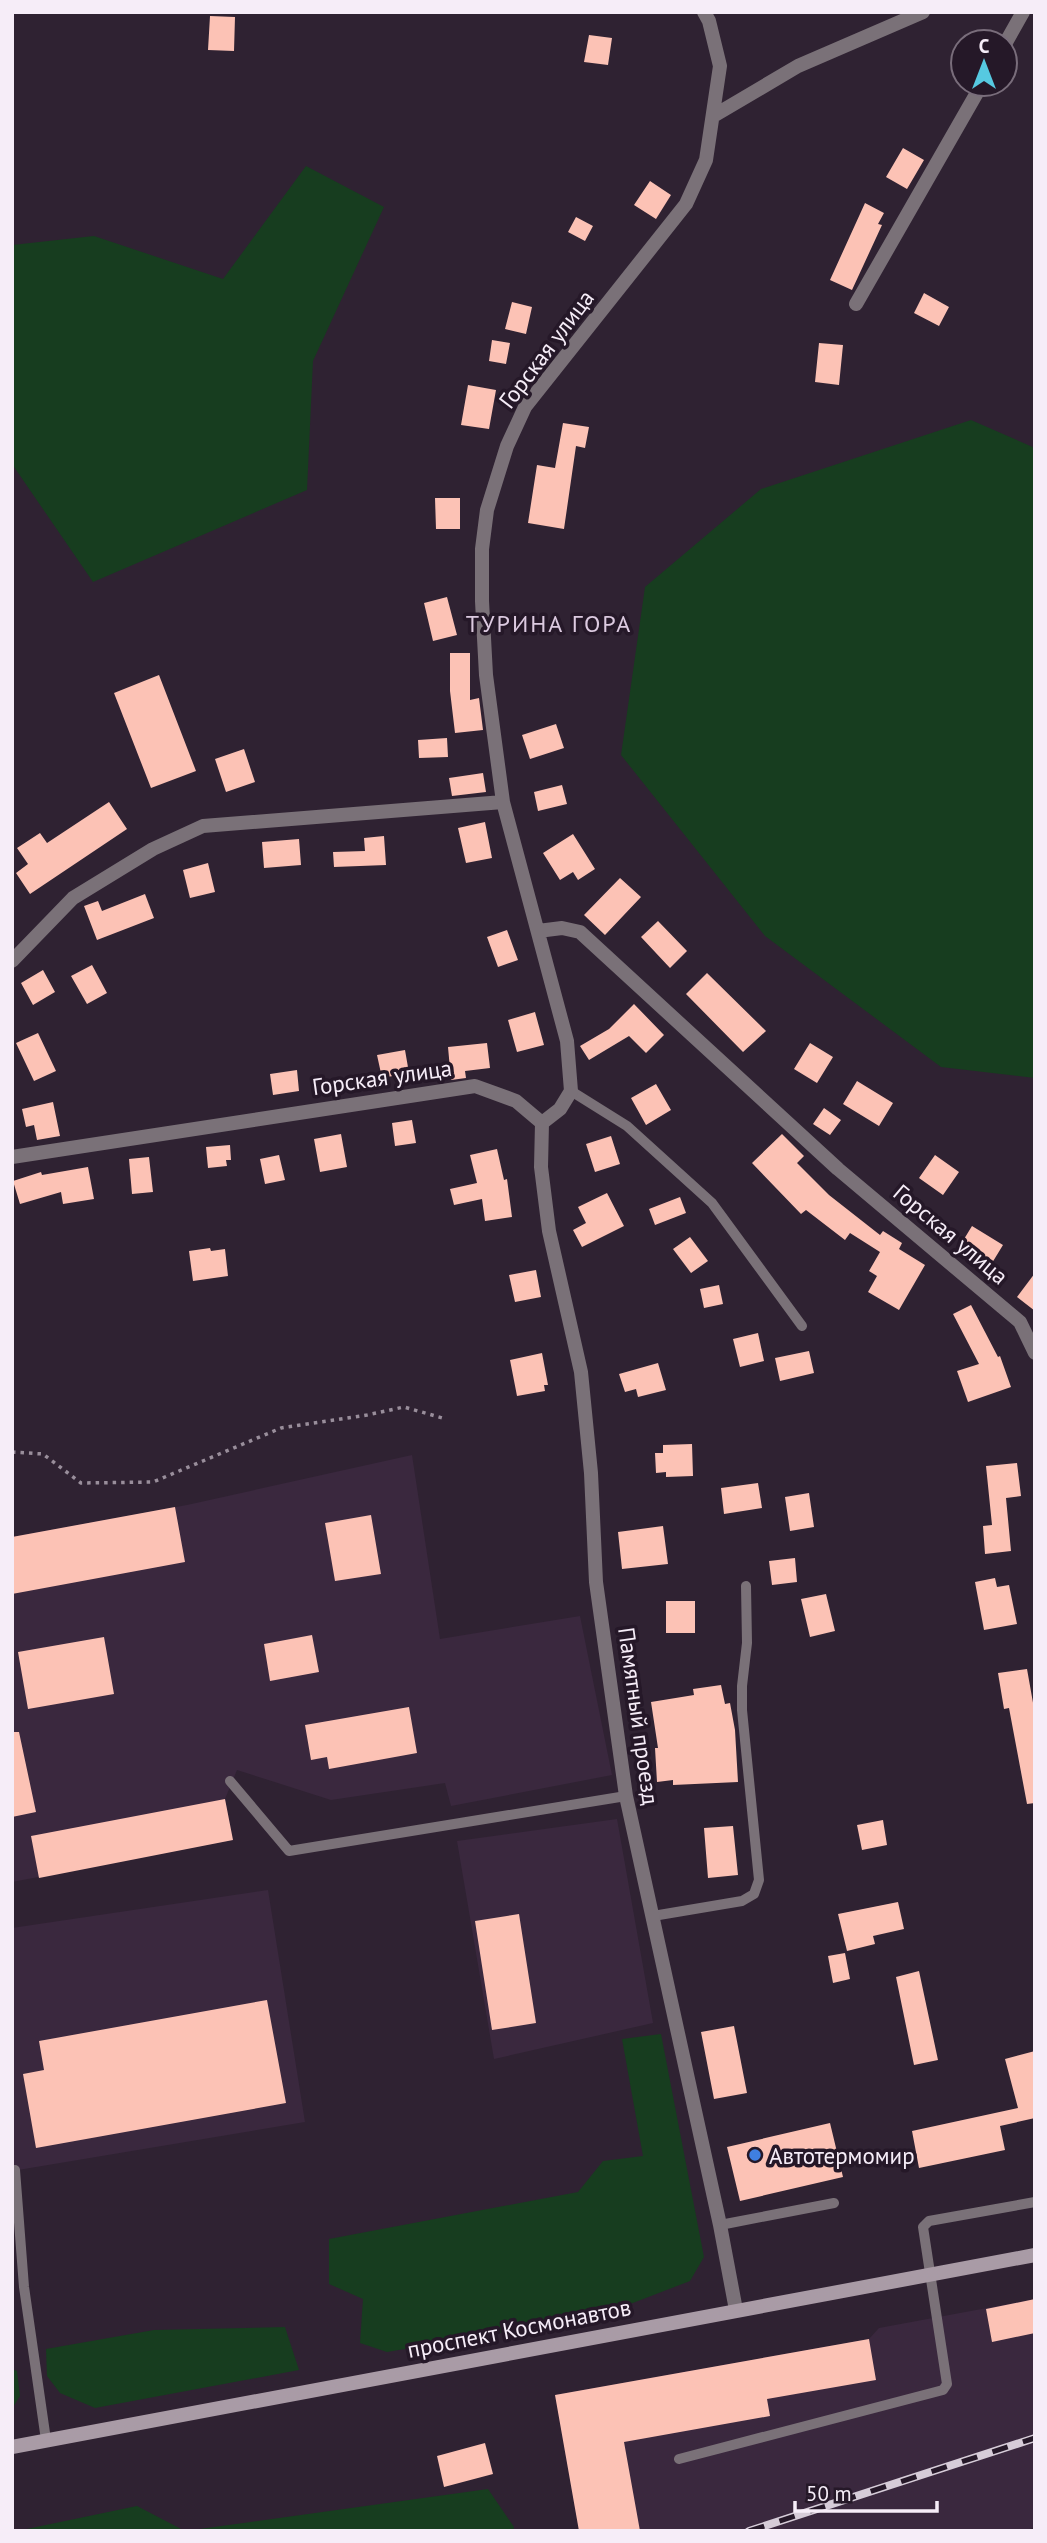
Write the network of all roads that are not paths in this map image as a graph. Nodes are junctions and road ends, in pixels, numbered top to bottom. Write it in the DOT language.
graph roads {
  1 [pos="704,12"];
  2 [pos="923,12"];
  3 [pos="1024,12"];
  4 [pos="1014,28"];
  5 [pos="974,98"];
  6 [pos="715,115"];
  7 [pos="856,304"];
  8 [pos="503,802"];
  9 [pos="538,931"];
  10 [pos="12,961"];
  11 [pos="571,1091"];
  12 [pos="542,1123"];
  13 [pos="13,1156"];
  14 [pos="802,1326"];
  15 [pos="1035,1353"];
  16 [pos="746,1586"];
  17 [pos="230,1782"];
  18 [pos="626,1796"];
  19 [pos="653,1916"];
  20 [pos="15,2170"];
  21 [pos="1035,2202"];
  22 [pos="834,2203"];
  23 [pos="720,2225"];
  24 [pos="1035,2255"];
  25 [pos="932,2274"];
  26 [pos="736,2310"];
  27 [pos="46,2440"];
  28 [pos="12,2447"];
  29 [pos="679,2459"];
  1 -- 6 [label="street, Горская улица"];
  2 -- 6 [label="street"];
  3 -- 4 [label="street"];
  5 -- 7 [label="street"];
  6 -- 8 [label="street, Горская улица"];
  8 -- 9 [label="street, Горская улица"];
  8 -- 10 [label="street"];
  9 -- 11 [label="street, Горская улица"];
  9 -- 15 [label="street, Горская улица"];
  11 -- 12 [label="street"];
  11 -- 14 [label="lane"];
  12 -- 13 [label="street, Горская улица"];
  12 -- 18 [label="street, Памятный проезд"];
  16 -- 19 [label="lane"];
  17 -- 18 [label="lane"];
  18 -- 19 [label="street, Памятный проезд"];
  19 -- 23 [label="street, Памятный проезд"];
  20 -- 27 [label="lane"];
  21 -- 25 [label="lane"];
  22 -- 23 [label="lane"];
  23 -- 26 [label="street, Памятный проезд"];
  24 -- 25 [label="main road, проспект Космонавтов"];
  25 -- 26 [label="main road, проспект Космонавтов"];
  25 -- 29 [label="lane"];
  26 -- 27 [label="main road, проспект Космонавтов"];
  27 -- 28 [label="main road, проспект Космонавтов"];
}
